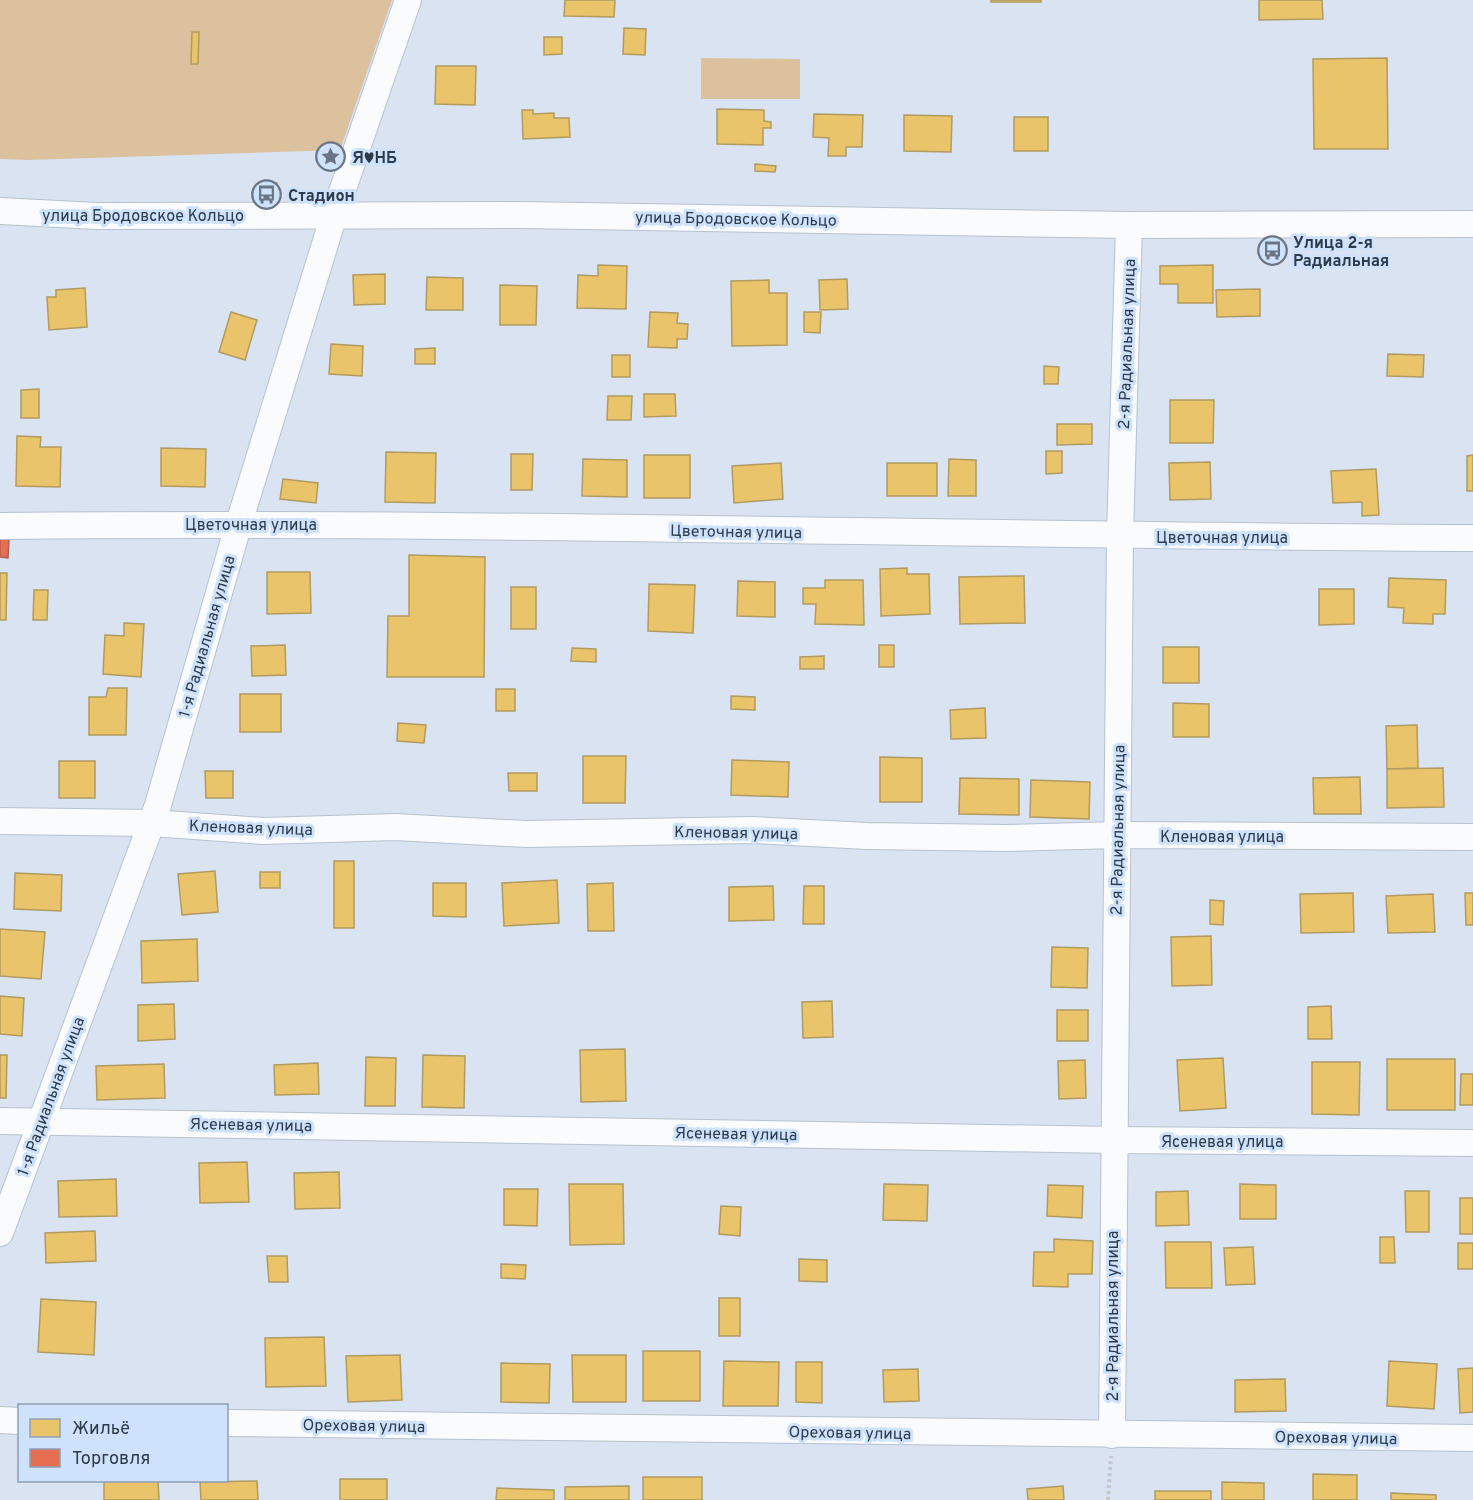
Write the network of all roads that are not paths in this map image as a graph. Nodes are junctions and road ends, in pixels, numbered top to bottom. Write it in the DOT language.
graph roads {
  1 [pos="408,0"];
  2 [pos="0,212"];
  3 [pos="334,215"];
  4 [pos="1473,224"];
  5 [pos="1130,225"];
  6 [pos="239,523"];
  7 [pos="0,526"];
  8 [pos="1120,536"];
  9 [pos="1473,538"];
  10 [pos="0,821"];
  11 [pos="152,823"];
  12 [pos="1118,835"];
  13 [pos="1473,837"];
  14 [pos="41,1120"];
  15 [pos="0,1121"];
  16 [pos="1113,1140"];
  17 [pos="1473,1143"];
  18 [pos="0,1233"];
  19 [pos="0,1420"];
  20 [pos="18,1421"];
  21 [pos="228,1424"];
  22 [pos="1112,1435"];
  23 [pos="1473,1438"];
  1 -- 3 [label="street, 1-я Радиальная улица"];
  2 -- 3 [label="street, улица Бродовское Кольцо"];
  3 -- 5 [label="street, улица Бродовское Кольцо"];
  3 -- 6 [label="street, 1-я Радиальная улица"];
  4 -- 5 [label="street, улица Бродовское Кольцо"];
  5 -- 8 [label="street, 2-я Радиальная улица"];
  6 -- 7 [label="street, Цветочная улица"];
  6 -- 8 [label="street, Цветочная улица"];
  6 -- 11 [label="street, 1-я Радиальная улица"];
  8 -- 9 [label="street, Цветочная улица"];
  8 -- 12 [label="street, 2-я Радиальная улица"];
  10 -- 11 [label="street, Кленовая улица"];
  11 -- 12 [label="street, Кленовая улица"];
  11 -- 14 [label="street, 1-я Радиальная улица"];
  12 -- 13 [label="street, Кленовая улица"];
  12 -- 16 [label="street, 2-я Радиальная улица"];
  14 -- 15 [label="street, Ясеневая улица"];
  14 -- 16 [label="street, Ясеневая улица"];
  14 -- 18 [label="street, 1-я Радиальная улица"];
  16 -- 17 [label="street, Ясеневая улица"];
  16 -- 22 [label="street, 2-я Радиальная улица"];
  19 -- 20 [label="street"];
  21 -- 22 [label="street, Ореховая улица"];
  22 -- 23 [label="street, Ореховая улица"];
}
